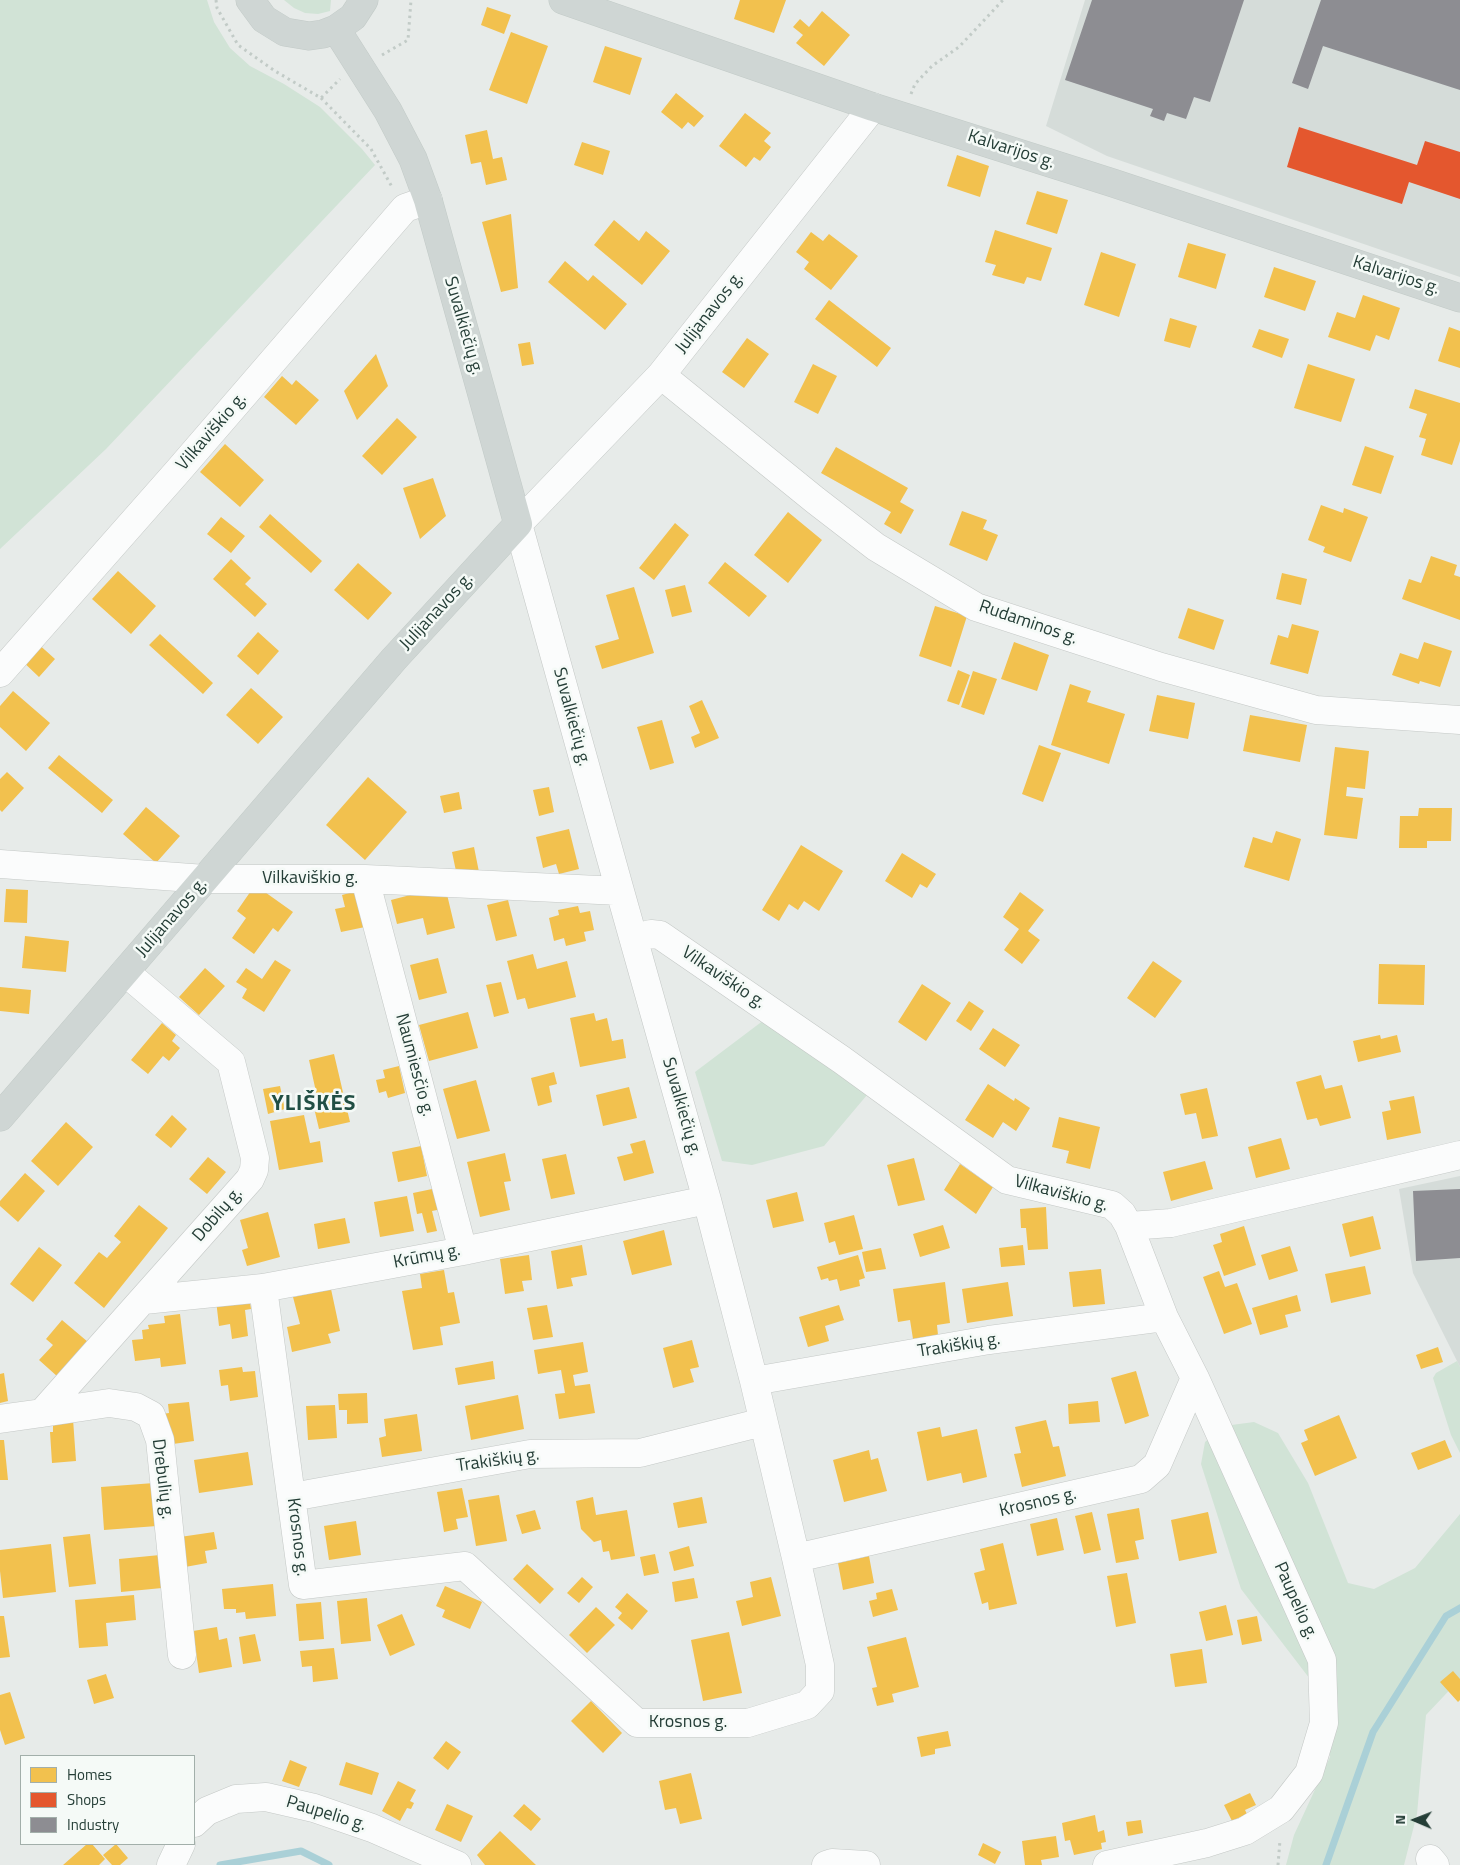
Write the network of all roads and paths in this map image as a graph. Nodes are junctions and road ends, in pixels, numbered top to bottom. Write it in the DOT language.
graph roads {
  1 [pos="250,0"];
  2 [pos="364,0"];
  3 [pos="563,0"];
  4 [pos="1003,0"];
  5 [pos="336,29"];
  6 [pos="321,98"];
  7 [pos="873,107"];
  8 [pos="902,116"];
  9 [pos="416,204"];
  10 [pos="1460,298"];
  11 [pos="661,375"];
  12 [pos="518,524"];
  13 [pos="0,673"];
  14 [pos="1460,720"];
  15 [pos="0,864"];
  16 [pos="205,879"];
  17 [pos="365,879"];
  18 [pos="620,891"];
  19 [pos="634,938"];
  20 [pos="125,972"];
  21 [pos="0,1117"];
  22 [pos="1460,1155"];
  23 [pos="707,1200"];
  24 [pos="1129,1226"];
  25 [pos="463,1251"];
  26 [pos="263,1288"];
  27 [pos="144,1300"];
  28 [pos="1164,1317"];
  29 [pos="1194,1378"];
  30 [pos="754,1381"];
  31 [pos="42,1413"];
  32 [pos="0,1419"];
  33 [pos="763,1422"];
  34 [pos="292,1497"];
  35 [pos="796,1558"];
  36 [pos="182,1655"];
  37 [pos="195,1822"];
  38 [pos="180,1845"];
  39 [pos="170,1865"];
  40 [pos="457,1865"];
  41 [pos="826,1865"];
  42 [pos="866,1865"];
  43 [pos="1107,1865"];
  1 -- 5 [label="main road"];
  2 -- 5 [label="main road"];
  3 -- 7 [label="main road, Kalvarijos g."];
  4 -- 8 [label="path"];
  5 -- 9 [label="main road, Suvalkiečių g."];
  6 -- 9 [label="path"];
  7 -- 8 [label="main road, Kalvarijos g."];
  7 -- 11 [label="street, Julijanavos g."];
  8 -- 10 [label="main road, Kalvarijos g."];
  9 -- 12 [label="main road, Suvalkiečių g."];
  9 -- 13 [label="street, Vilkaviškio g."];
  11 -- 12 [label="street, Julijanavos g."];
  11 -- 14 [label="street, Rudaminos g."];
  12 -- 16 [label="main road, Julijanavos g."];
  12 -- 18 [label="street, Suvalkiečių g."];
  15 -- 16 [label="street, Vilkaviškio g."];
  16 -- 17 [label="street, Vilkaviškio g."];
  16 -- 20 [label="main road, Julijanavos g."];
  17 -- 18 [label="street, Vilkaviškio g."];
  17 -- 25 [label="street, Naumiesčio g."];
  18 -- 19 [label="street, Suvalkiečių g."];
  19 -- 23 [label="street, Suvalkiečių g."];
  19 -- 24 [label="street, Vilkaviškio g."];
  20 -- 21 [label="main road, Julijanavos g."];
  20 -- 27 [label="street, Dobilų g."];
  22 -- 24 [label="street, Vilkaviškio g."];
  23 -- 25 [label="street, Krūmų g."];
  23 -- 30 [label="street, Suvalkiečių g."];
  24 -- 28 [label="street, Paupelio g."];
  25 -- 26 [label="street, Krūmų g."];
  26 -- 27 [label="street, Krūmų g."];
  26 -- 34 [label="street, Krosnos g."];
  27 -- 31 [label="street, Dobilų g."];
  28 -- 29 [label="street, Paupelio g."];
  28 -- 30 [label="street, Trakiškių g."];
  29 -- 35 [label="street, Krosnos g."];
  29 -- 43 [label="street, Paupelio g."];
  30 -- 33 [label="street, Suvalkiečių g."];
  31 -- 32 [label="street"];
  31 -- 36 [label="street, Drebulių g."];
  33 -- 34 [label="street, Trakiškių g."];
  33 -- 35 [label="street, Suvalkiečių g."];
  34 -- 35 [label="street, Krosnos g."];
  37 -- 40 [label="street, Paupelio g."];
  38 -- 39 [label="street"];
  41 -- 42 [label="street"];
}
